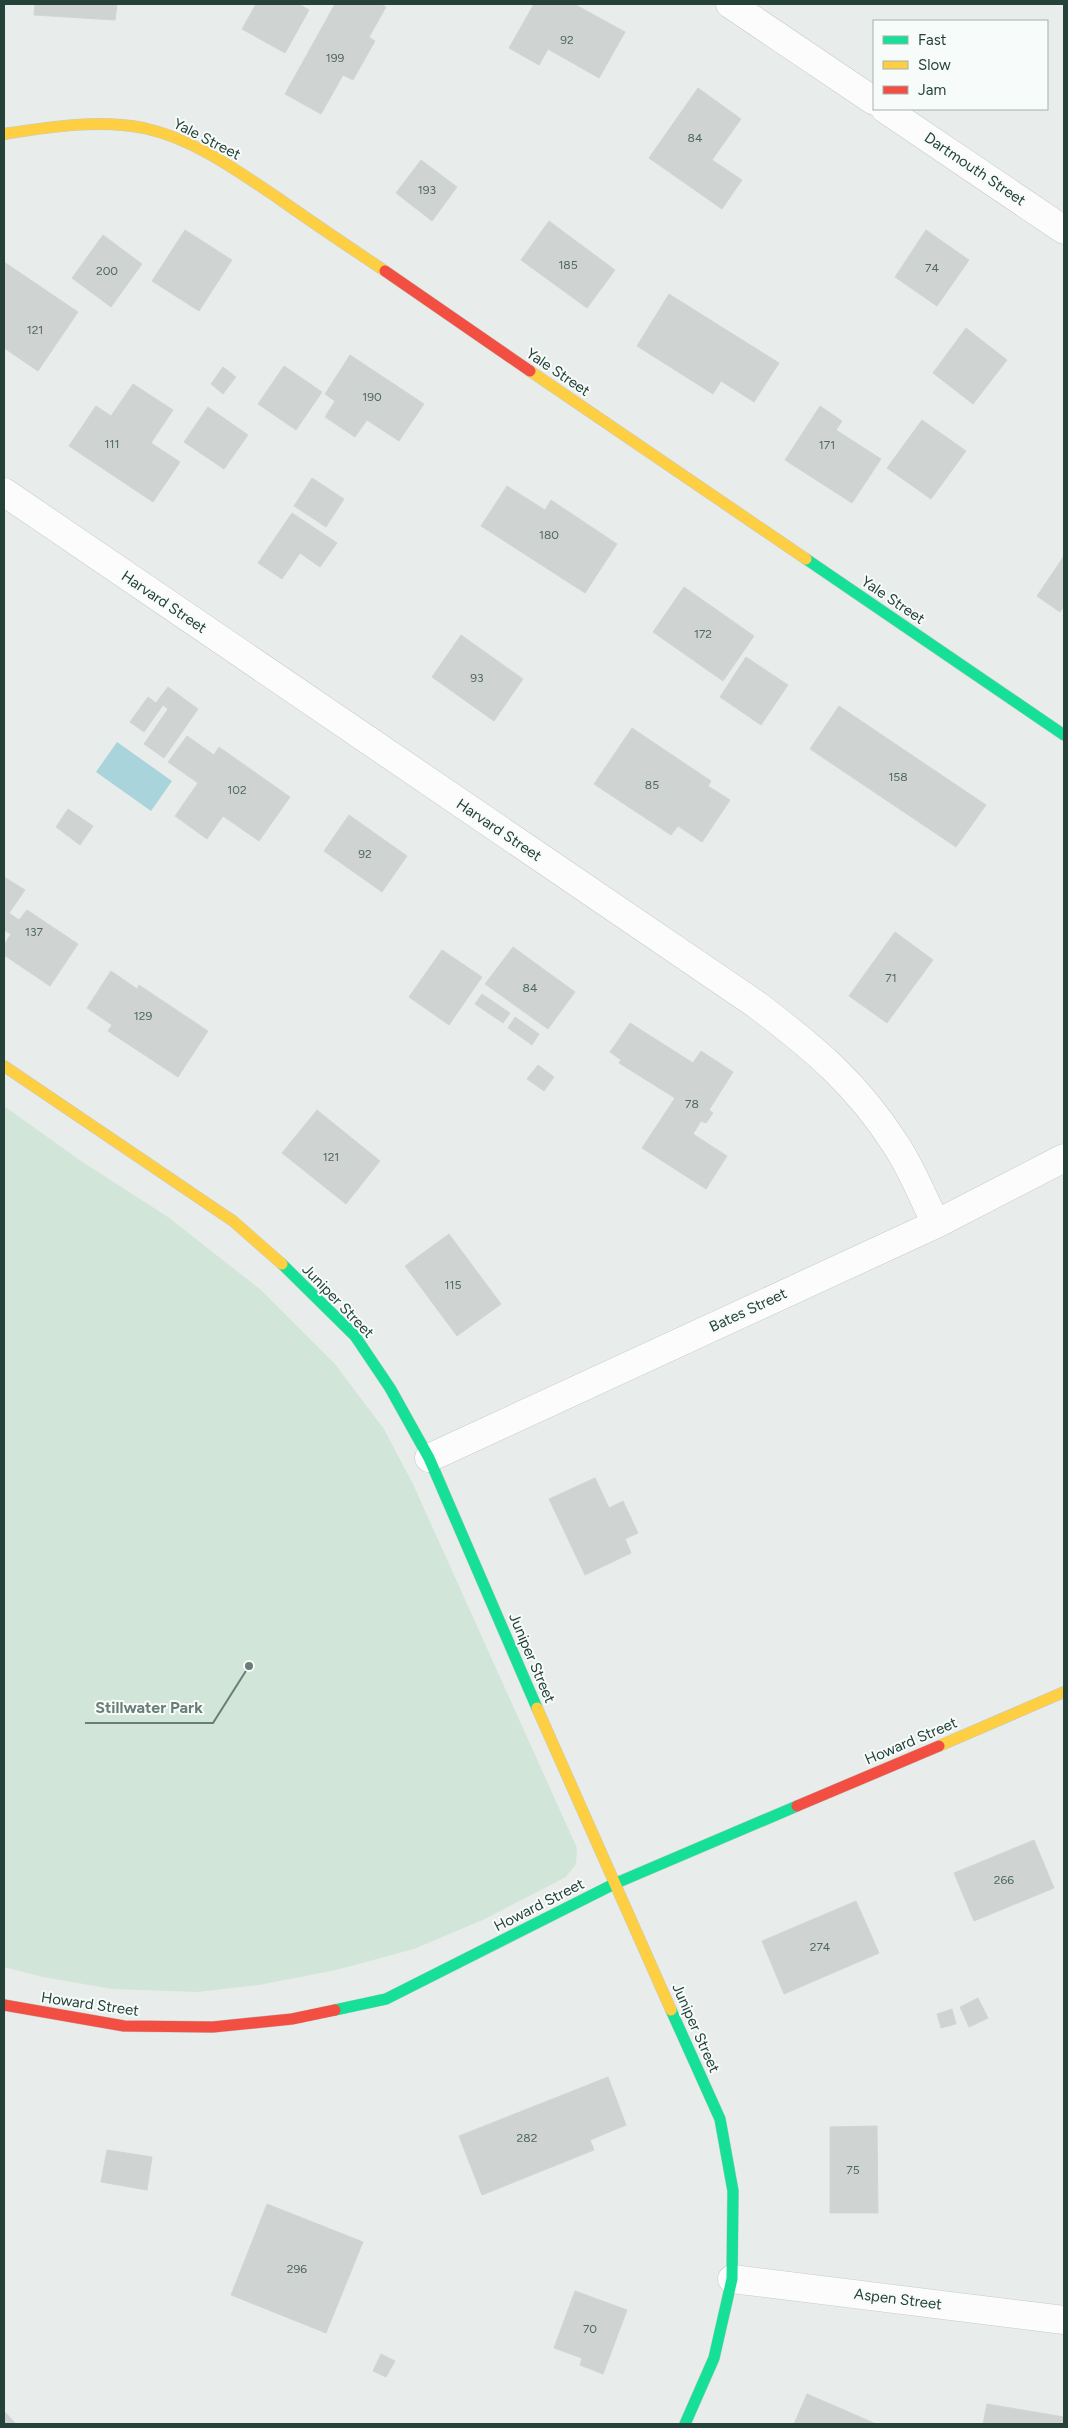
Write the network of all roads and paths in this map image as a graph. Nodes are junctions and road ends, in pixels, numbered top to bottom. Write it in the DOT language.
graph roads {
  1 [pos="730,4"];
  2 [pos="873,101"];
  3 [pos="886,110"];
  4 [pos="4,134"];
  5 [pos="1064,230"];
  6 [pos="4,492"];
  7 [pos="1064,735"];
  8 [pos="4,1066"];
  9 [pos="1064,1158"];
  10 [pos="936,1224"];
  11 [pos="429,1458"];
  12 [pos="1064,1692"];
  13 [pos="614,1884"];
  14 [pos="4,2005"];
  15 [pos="732,2279"];
  16 [pos="1064,2320"];
  17 [pos="685,2424"];
  1 -- 2 [label="street"];
  3 -- 5 [label="street, Dartmouth Street"];
  4 -- 7 [label="street, Yale Street"];
  6 -- 10 [label="street, Harvard Street"];
  8 -- 11 [label="street, Juniper Street"];
  9 -- 10 [label="street, Bates Street"];
  10 -- 11 [label="street, Bates Street"];
  11 -- 13 [label="street, Juniper Street"];
  12 -- 13 [label="street, Howard Street"];
  13 -- 14 [label="street, Howard Street"];
  13 -- 15 [label="street, Juniper Street"];
  15 -- 16 [label="street, Aspen Street"];
  15 -- 17 [label="street, Juniper Street"];
}
